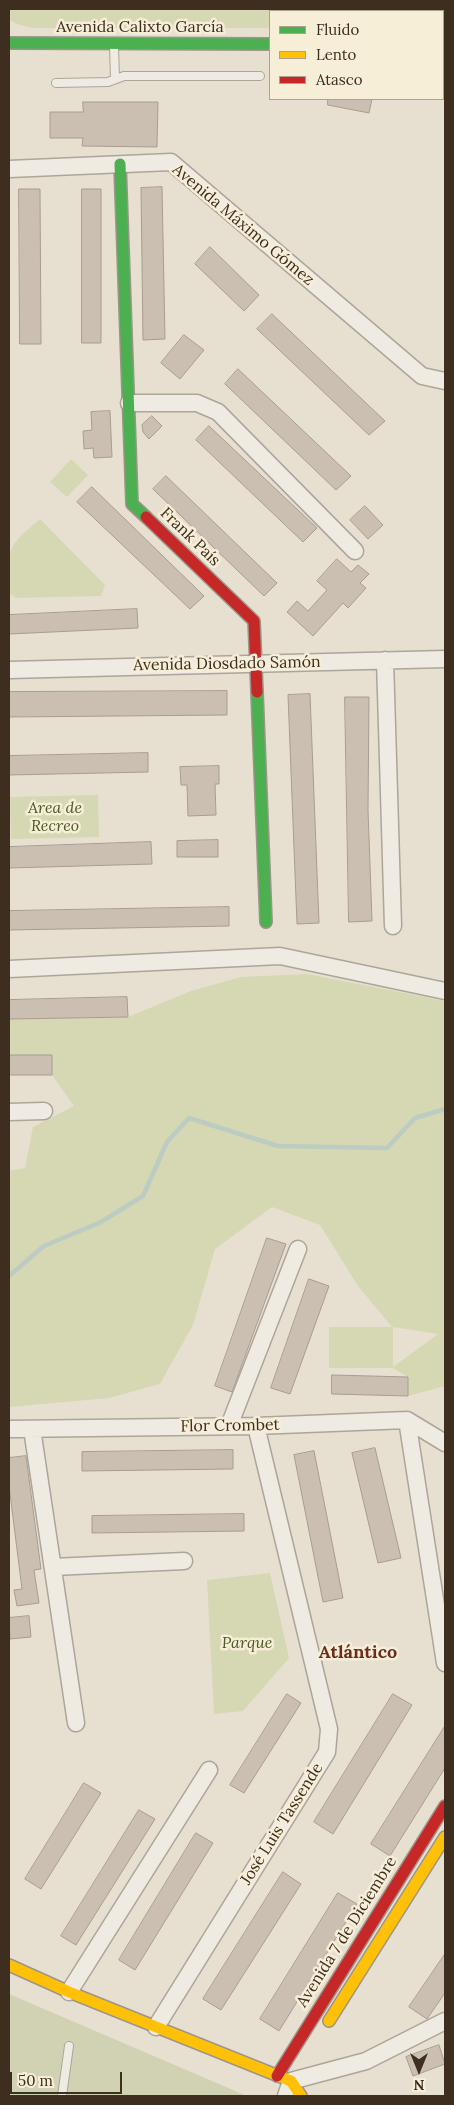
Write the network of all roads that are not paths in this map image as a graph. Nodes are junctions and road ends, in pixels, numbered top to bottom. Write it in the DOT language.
graph roads {
  1 [pos="9,42"];
  2 [pos="114,42"];
  3 [pos="269,44"];
  4 [pos="260,76"];
  5 [pos="115,79"];
  6 [pos="56,83"];
  7 [pos="120,164"];
  8 [pos="9,170"];
  9 [pos="445,381"];
  10 [pos="129,403"];
  11 [pos="356,551"];
  12 [pos="445,659"];
  13 [pos="385,660"];
  14 [pos="255,663"];
  15 [pos="9,670"];
  16 [pos="266,922"];
  17 [pos="393,926"];
  18 [pos="9,969"];
  19 [pos="445,991"];
  20 [pos="44,1111"];
  21 [pos="9,1112"];
  22 [pos="298,1249"];
  23 [pos="407,1420"];
  24 [pos="229,1426"];
  25 [pos="256,1426"];
  26 [pos="32,1429"];
  27 [pos="9,1430"];
  28 [pos="445,1443"];
  29 [pos="184,1561"];
  30 [pos="53,1567"];
  31 [pos="445,1663"];
  32 [pos="76,1723"];
  33 [pos="209,1770"];
  34 [pos="445,1806"];
  35 [pos="445,1837"];
  36 [pos="9,1965"];
  37 [pos="69,1992"];
  38 [pos="445,2021"];
  39 [pos="156,2027"];
  40 [pos="323,2031"];
  41 [pos="69,2046"];
  42 [pos="302,2064"];
  43 [pos="285,2084"];
  44 [pos="62,2096"];
  45 [pos="301,2096"];
  1 -- 2 [label="street, Avenida Calixto García"];
  2 -- 3 [label="street, Avenida Calixto García"];
  2 -- 5 [label="lane"];
  4 -- 5 [label="lane"];
  5 -- 6 [label="lane"];
  7 -- 8 [label="street, Avenida Máximo Gómez"];
  7 -- 9 [label="street, Avenida Máximo Gómez"];
  7 -- 10 [label="street, Frank País"];
  10 -- 11 [label="street"];
  10 -- 14 [label="street, Frank País"];
  12 -- 13 [label="street, Avenida Diosdado Samón"];
  13 -- 14 [label="street, Avenida Diosdado Samón"];
  13 -- 17 [label="street"];
  14 -- 15 [label="street, Avenida Diosdado Samón"];
  14 -- 16 [label="street, Frank País"];
  18 -- 19 [label="street"];
  20 -- 21 [label="street"];
  22 -- 24 [label="street"];
  23 -- 25 [label="street, Flor Crombet"];
  23 -- 28 [label="street"];
  23 -- 31 [label="street"];
  24 -- 25 [label="street, Flor Crombet"];
  24 -- 26 [label="street, Flor Crombet"];
  25 -- 39 [label="street, José Luis Tassende"];
  26 -- 27 [label="street, Flor Crombet"];
  26 -- 30 [label="street"];
  29 -- 30 [label="street"];
  30 -- 32 [label="street"];
  33 -- 37 [label="street"];
  34 -- 43 [label="street, Avenida 7 de Diciembre"];
  35 -- 40 [label="street, Avenida 7 de Diciembre"];
  36 -- 37 [label="street"];
  37 -- 39 [label="street"];
  38 -- 43 [label="street"];
  39 -- 43 [label="street"];
  41 -- 44 [label="lane"];
  42 -- 43 [label="street"];
  43 -- 45 [label="street"];
}
